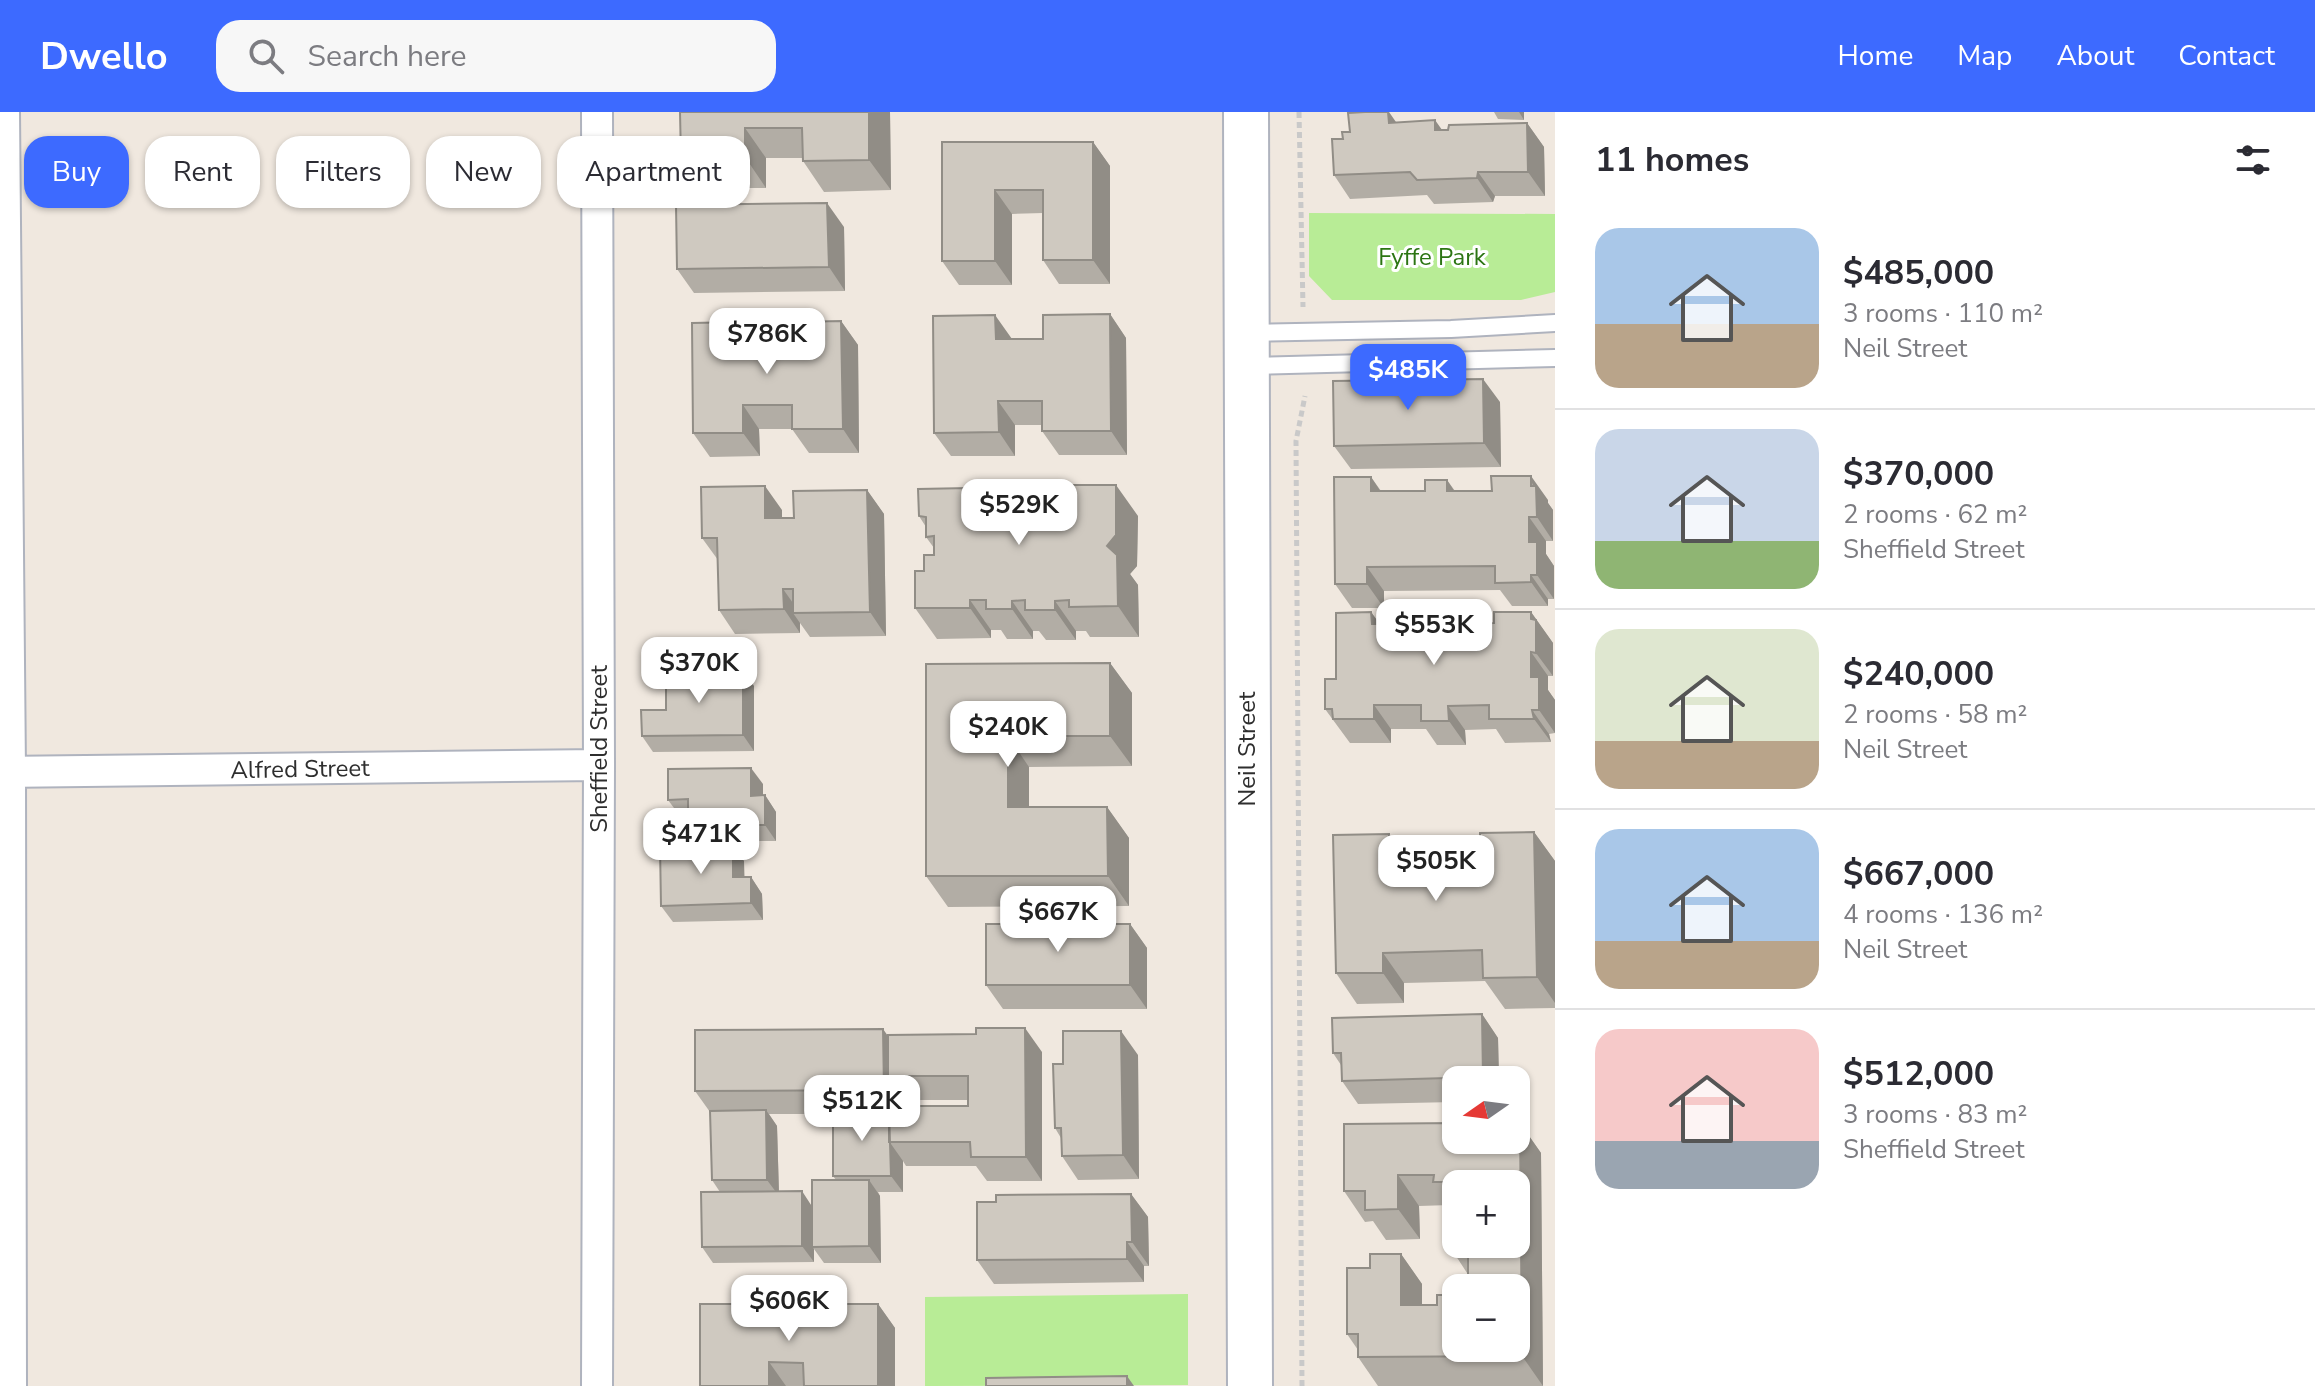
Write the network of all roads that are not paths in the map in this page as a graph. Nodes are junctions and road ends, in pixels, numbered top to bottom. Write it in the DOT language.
graph roads {
  1 [pos="4,112"];
  2 [pos="597,112"];
  3 [pos="1246,112"];
  4 [pos="1555,323"];
  5 [pos="1246,350"];
  6 [pos="1555,358"];
  7 [pos="599,765"];
  8 [pos="5,772"];
  9 [pos="11,1386"];
  10 [pos="597,1386"];
  11 [pos="1250,1386"];
  1 -- 8 [label="street"];
  2 -- 7 [label="street, Sheffield Street"];
  3 -- 5 [label="main road, Neil Street"];
  4 -- 5 [label="lane"];
  5 -- 6 [label="lane"];
  5 -- 11 [label="main road, Neil Street"];
  7 -- 8 [label="street, Alfred Street"];
  7 -- 10 [label="street, Sheffield Street"];
  8 -- 9 [label="street"];
}
